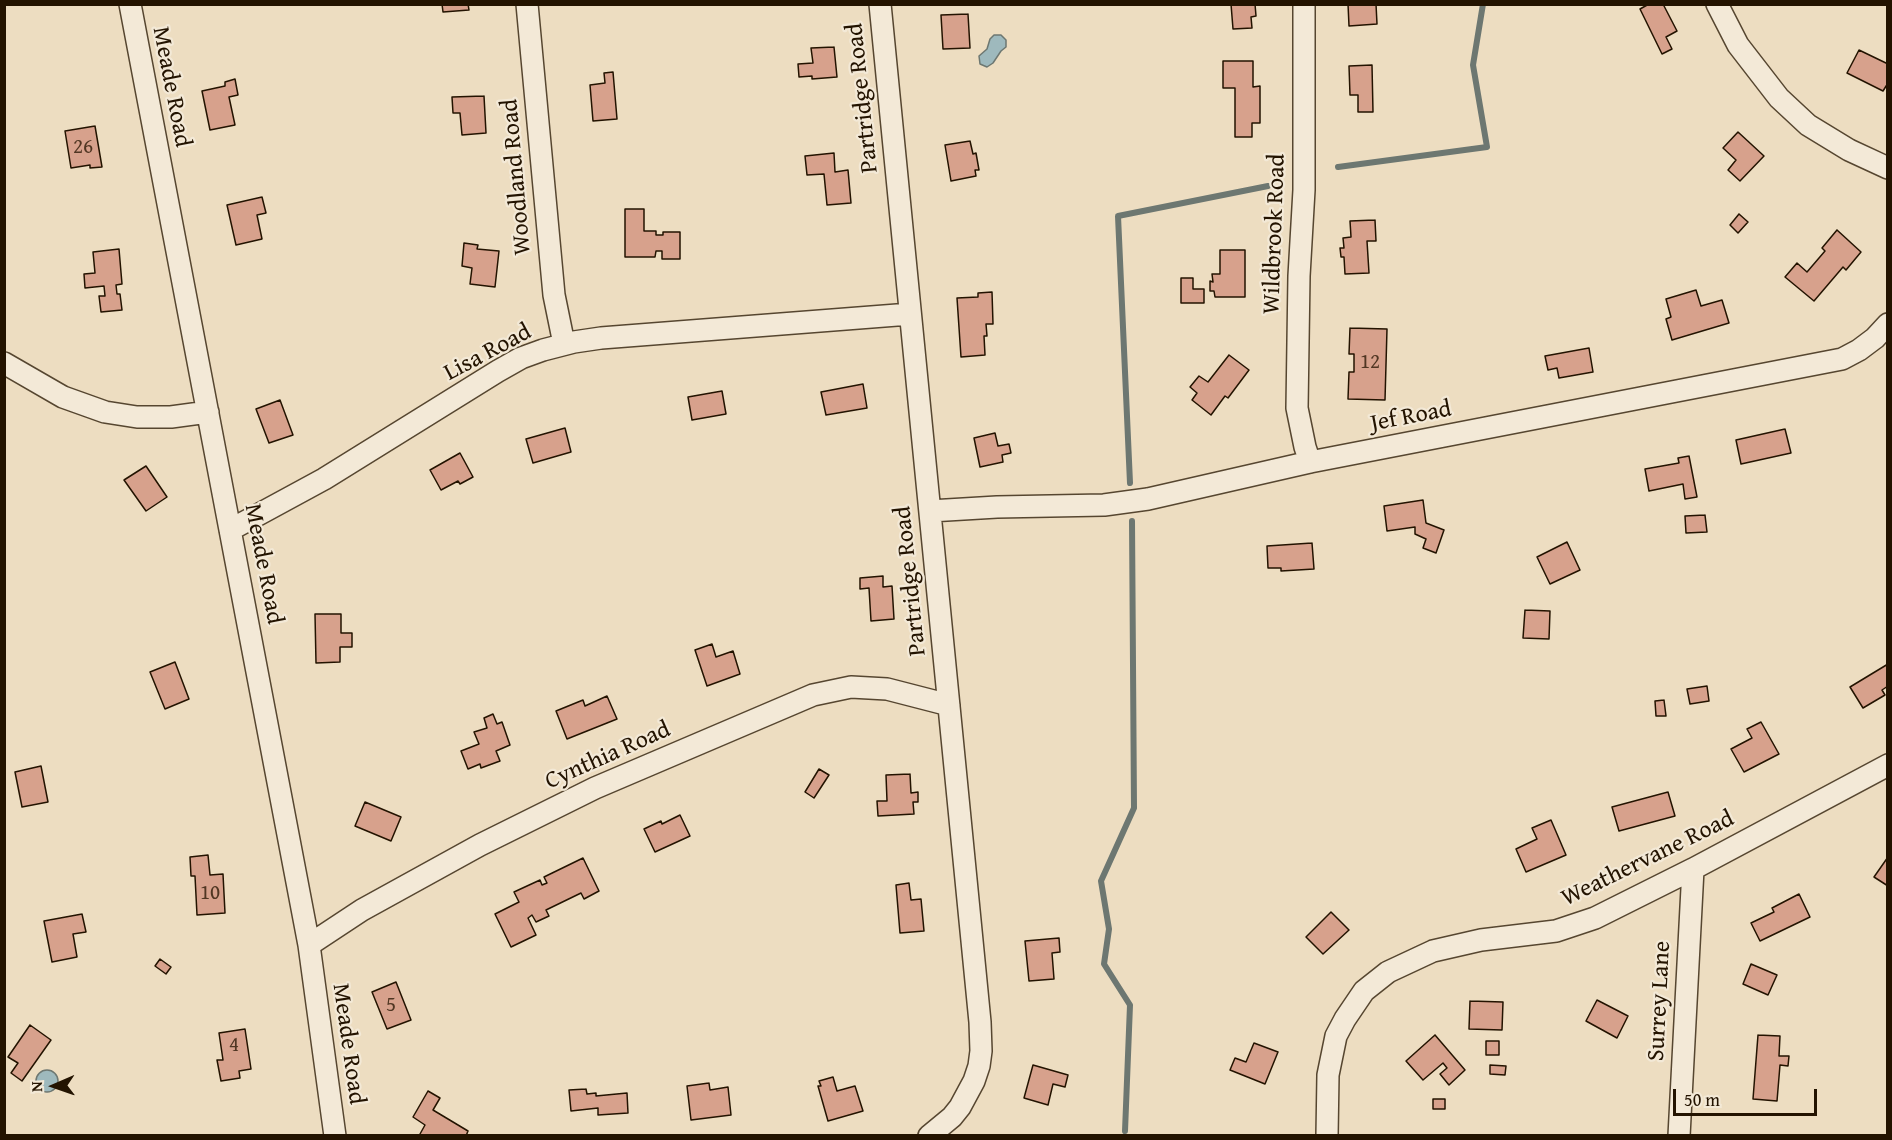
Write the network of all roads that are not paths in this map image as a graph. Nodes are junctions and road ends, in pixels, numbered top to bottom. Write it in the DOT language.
graph roads {
  1 [pos="130,4"];
  2 [pos="527,4"];
  3 [pos="880,4"];
  4 [pos="1304,4"];
  5 [pos="1717,4"];
  6 [pos="1887,168"];
  7 [pos="910,314"];
  8 [pos="1887,324"];
  9 [pos="564,344"];
  10 [pos="4,363"];
  11 [pos="208,412"];
  12 [pos="1310,462"];
  13 [pos="930,511"];
  14 [pos="230,530"];
  15 [pos="949,705"];
  16 [pos="1887,765"];
  17 [pos="1693,869"];
  18 [pos="309,945"];
  19 [pos="335,1136"];
  20 [pos="930,1136"];
  21 [pos="1327,1136"];
  22 [pos="1679,1136"];
  1 -- 11 [label="street, Meade Road"];
  2 -- 9 [label="street, Woodland Road"];
  3 -- 7 [label="street, Partridge Road"];
  4 -- 12 [label="street, Wildbrook Road"];
  5 -- 6 [label="street"];
  7 -- 9 [label="street, Lisa Road"];
  7 -- 13 [label="street, Partridge Road"];
  8 -- 12 [label="street, Jef Road"];
  9 -- 14 [label="street, Lisa Road"];
  10 -- 11 [label="street"];
  11 -- 14 [label="street, Meade Road"];
  12 -- 13 [label="street, Jef Road"];
  13 -- 15 [label="street, Partridge Road"];
  14 -- 18 [label="street, Meade Road"];
  15 -- 18 [label="street, Cynthia Road"];
  15 -- 20 [label="street, Partridge Road"];
  16 -- 17 [label="street, Weathervane Road"];
  17 -- 21 [label="street, Weathervane Road"];
  17 -- 22 [label="street, Surrey Lane"];
  18 -- 19 [label="street, Meade Road"];
}
